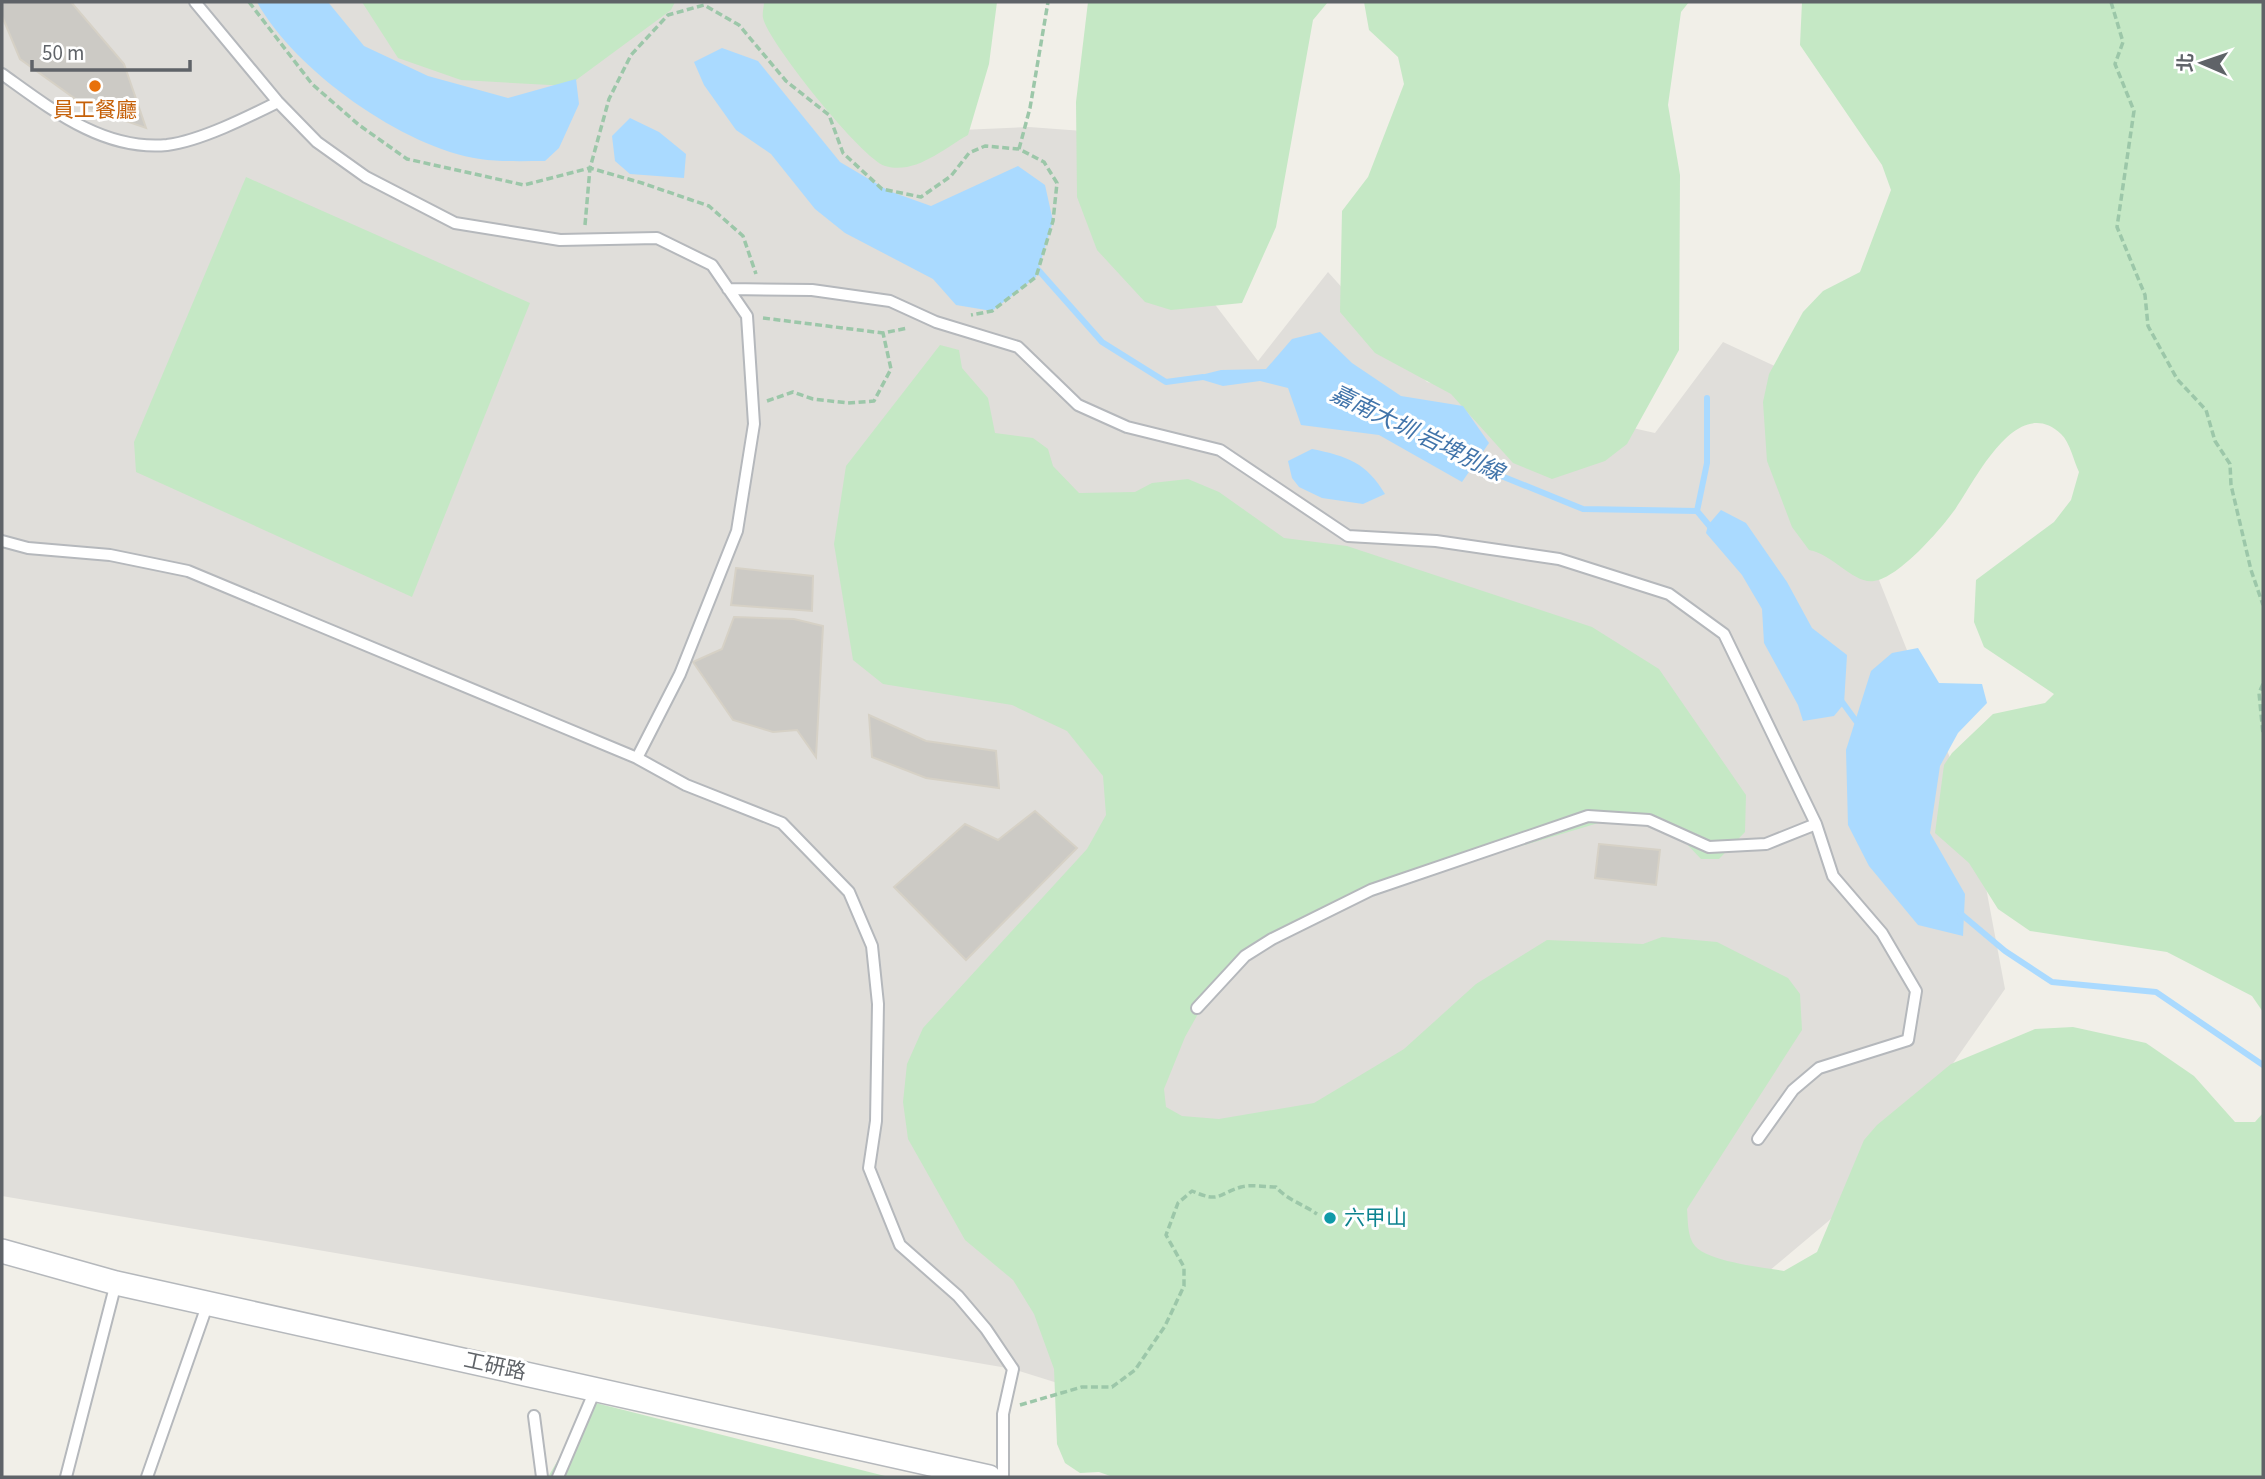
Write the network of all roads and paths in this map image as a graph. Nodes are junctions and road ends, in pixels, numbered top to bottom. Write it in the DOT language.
graph roads {
  1 [pos="195,2"];
  2 [pos="249,2"];
  3 [pos="1048,2"];
  4 [pos="2111,2"];
  5 [pos="2,74"];
  6 [pos="278,102"];
  7 [pos="1019,149"];
  8 [pos="590,168"];
  9 [pos="584,240"];
  10 [pos="729,289"];
  11 [pos="761,289"];
  12 [pos="970,315"];
  13 [pos="747,317"];
  14 [pos="936,322"];
  15 [pos="883,333"];
  16 [pos="753,406"];
  17 [pos="2,541"];
  18 [pos="2263,605"];
  19 [pos="2263,684"];
  20 [pos="2263,734"];
  21 [pos="637,758"];
  22 [pos="1816,824"];
  23 [pos="1197,1008"];
  24 [pos="1758,1139"];
  25 [pos="1317,1214"];
  26 [pos="2,1251"];
  27 [pos="116,1283"];
  28 [pos="208,1303"];
  29 [pos="596,1388"];
  30 [pos="1003,1414"];
  31 [pos="534,1416"];
  32 [pos="65,1477"];
  33 [pos="148,1477"];
  34 [pos="542,1477"];
  35 [pos="558,1477"];
  36 [pos="989,1477"];
  37 [pos="1003,1477"];
  1 -- 6 [label="lane"];
  2 -- 8 [label="path"];
  3 -- 7 [label="path"];
  4 -- 18 [label="path"];
  5 -- 6 [label="lane"];
  6 -- 9 [label="lane"];
  7 -- 8 [label="path"];
  7 -- 12 [label="path"];
  8 -- 9 [label="path"];
  8 -- 11 [label="path"];
  9 -- 10 [label="lane"];
  10 -- 11 [label="lane"];
  10 -- 13 [label="lane"];
  11 -- 14 [label="lane"];
  13 -- 15 [label="path"];
  13 -- 16 [label="lane"];
  14 -- 15 [label="path"];
  14 -- 22 [label="lane"];
  15 -- 16 [label="path"];
  16 -- 21 [label="lane"];
  17 -- 21 [label="lane"];
  19 -- 20 [label="path"];
  21 -- 30 [label="lane"];
  22 -- 23 [label="lane"];
  22 -- 24 [label="lane"];
  25 -- 30 [label="path"];
  26 -- 27 [label="street, 工研路"];
  27 -- 28 [label="street, 工研路"];
  27 -- 32 [label="lane"];
  28 -- 29 [label="street, 工研路"];
  28 -- 33 [label="lane"];
  29 -- 35 [label="lane"];
  29 -- 36 [label="street, 工研路"];
  30 -- 37 [label="lane"];
  31 -- 34 [label="lane"];
}
